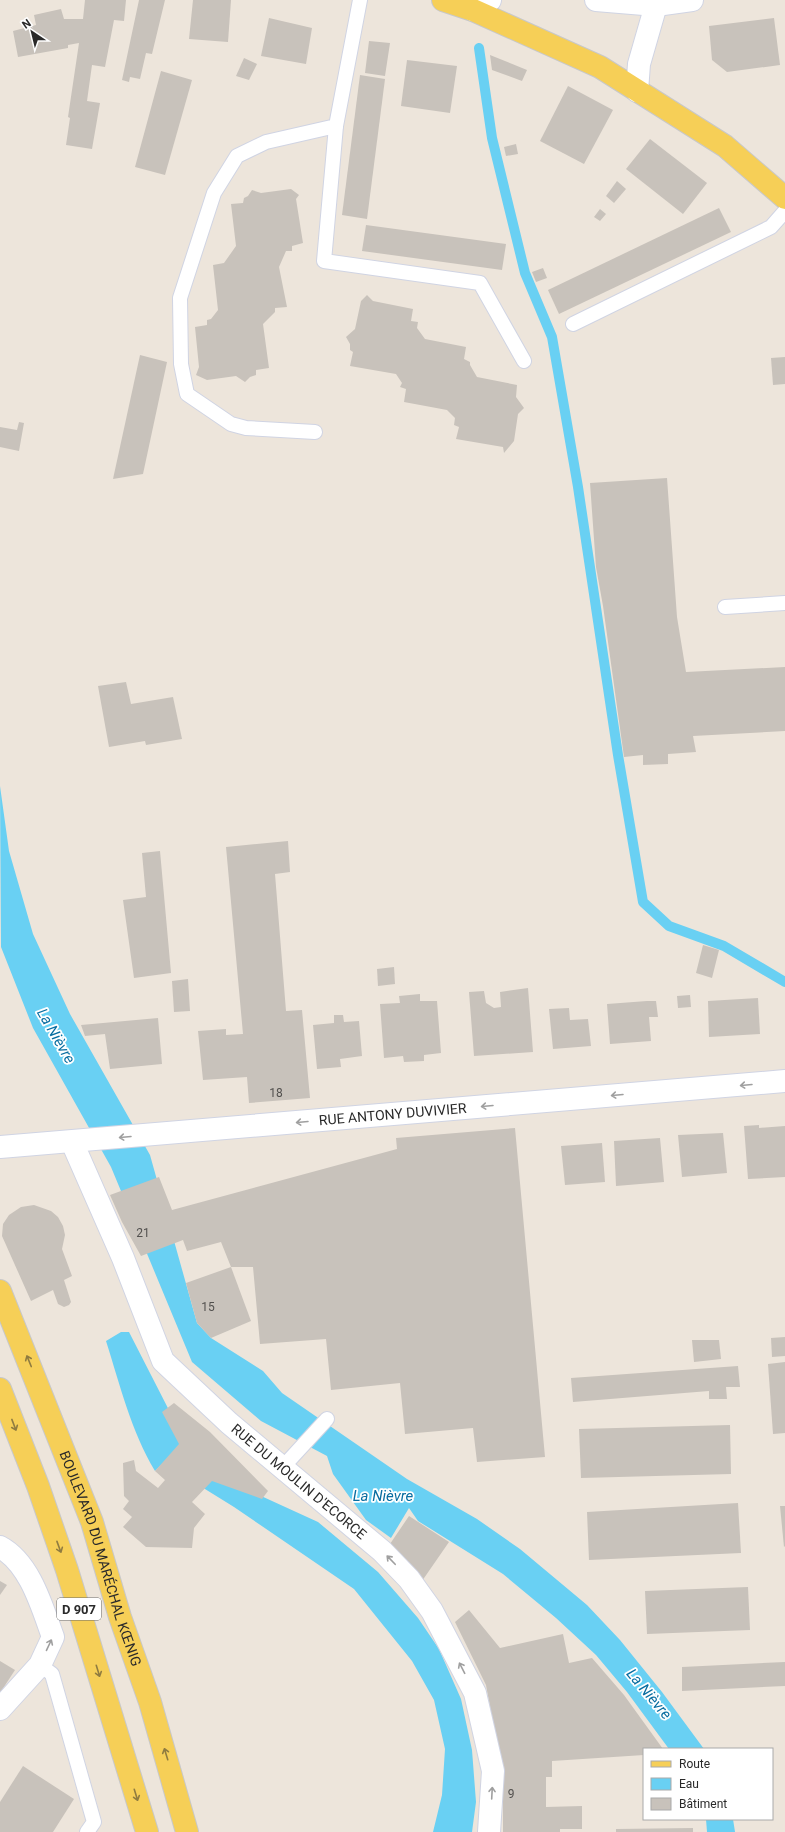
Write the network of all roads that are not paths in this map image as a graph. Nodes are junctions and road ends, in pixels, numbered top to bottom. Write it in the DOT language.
graph roads {
  1 [pos="360,0"];
  2 [pos="443,0"];
  3 [pos="596,0"];
  4 [pos="692,0"];
  5 [pos="482,5"];
  6 [pos="656,5"];
  7 [pos="637,91"];
  8 [pos="336,126"];
  9 [pos="785,198"];
  10 [pos="785,212"];
  11 [pos="573,324"];
  12 [pos="524,361"];
  13 [pos="315,432"];
  14 [pos="785,603"];
  15 [pos="725,607"];
  16 [pos="785,1081"];
  17 [pos="72,1142"];
  18 [pos="0,1147"];
  19 [pos="0,1291"];
  20 [pos="0,1388"];
  21 [pos="327,1419"];
  22 [pos="282,1468"];
  23 [pos="0,1547"];
  24 [pos="40,1665"];
  25 [pos="0,1709"];
  26 [pos="87,1832"];
  27 [pos="147,1832"];
  28 [pos="187,1832"];
  29 [pos="490,1832"];
  1 -- 8 [label="lane"];
  2 -- 5 [label="main road"];
  3 -- 6 [label="street"];
  4 -- 6 [label="street"];
  5 -- 7 [label="main road"];
  6 -- 7 [label="street"];
  7 -- 9 [label="main road"];
  8 -- 12 [label="lane"];
  8 -- 13 [label="lane"];
  10 -- 11 [label="lane"];
  14 -- 15 [label="lane"];
  16 -- 17 [label="street, RUE ANTONY DUVIVIER, one-way"];
  17 -- 18 [label="street, RUE ANTONY DUVIVIER"];
  17 -- 22 [label="street, RUE DU MOULIN D'ECORCE"];
  28 -- 19 [label="main road, BOULEVARD DU MARÉCHAL KŒNIG / D 907, one-way"];
  20 -- 27 [label="main road, D 907, one-way"];
  21 -- 22 [label="lane"];
  29 -- 22 [label="street, RUE DU MOULIN D'ECORCE, one-way"];
  24 -- 23 [label="street, one-way"];
  24 -- 25 [label="street"];
  24 -- 26 [label="lane"];
}
